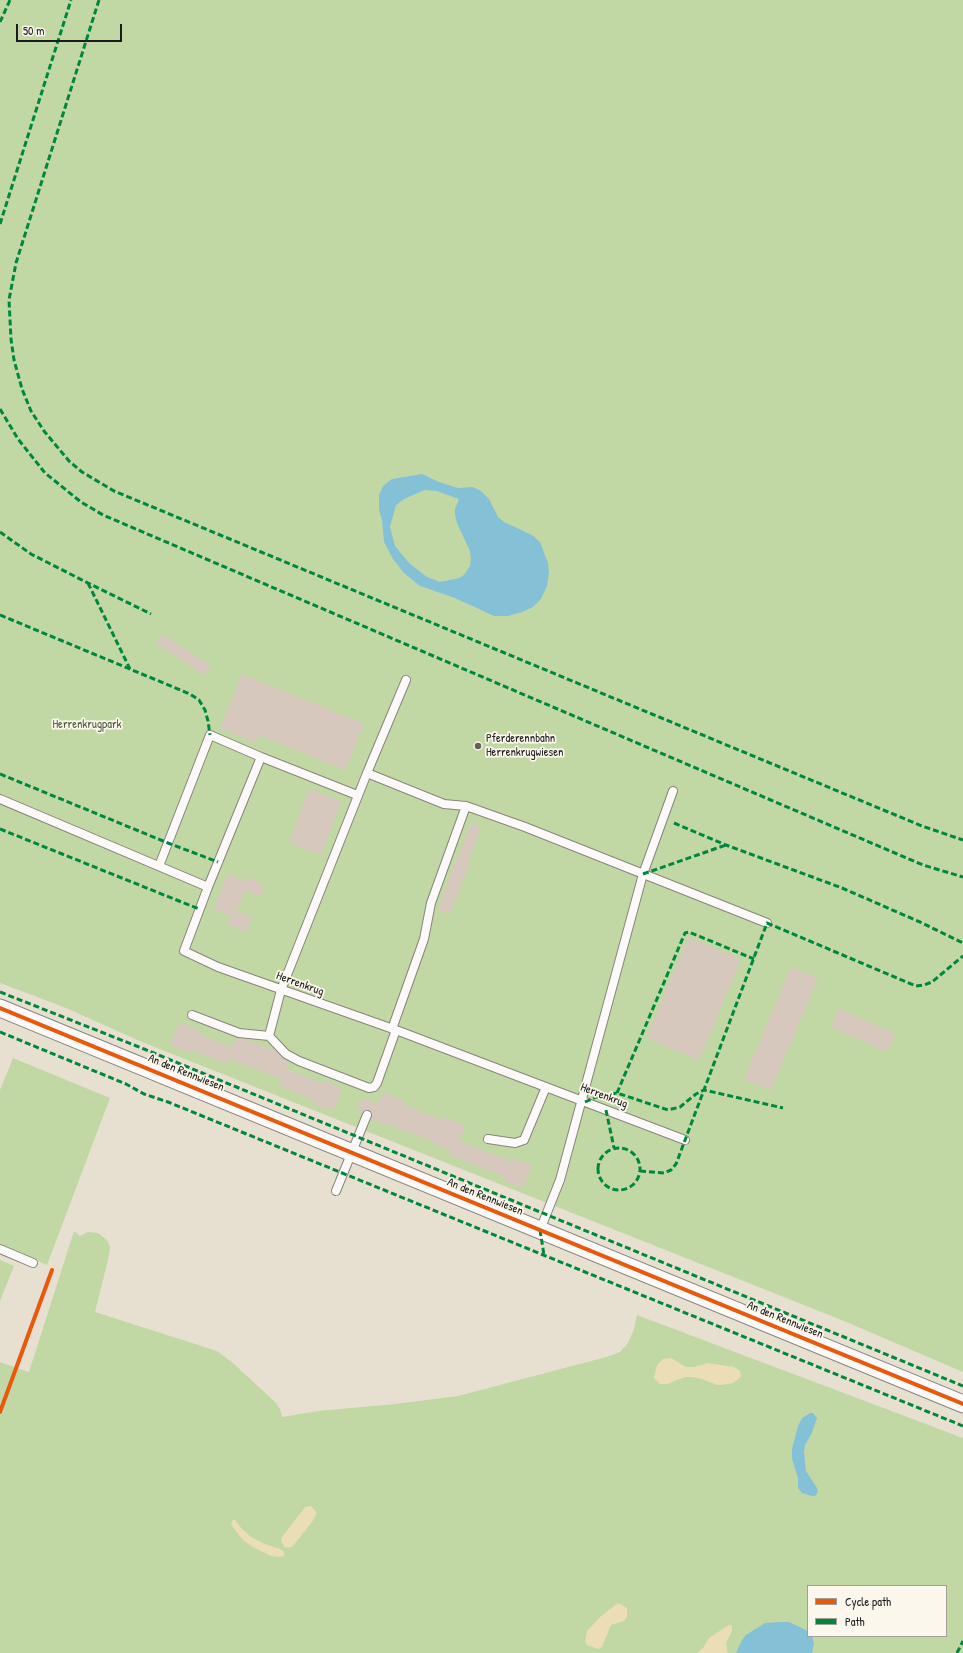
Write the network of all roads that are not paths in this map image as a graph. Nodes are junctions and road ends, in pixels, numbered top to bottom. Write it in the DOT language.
graph roads {
  1 [pos="406,680"];
  2 [pos="261,757"];
  3 [pos="367,773"];
  4 [pos="673,791"];
  5 [pos="357,795"];
  6 [pos="0,799"];
  7 [pos="466,806"];
  8 [pos="159,866"];
  9 [pos="642,874"];
  10 [pos="208,887"];
  11 [pos="767,923"];
  12 [pos="281,990"];
  13 [pos="0,1008"];
  14 [pos="192,1015"];
  15 [pos="394,1030"];
  16 [pos="269,1036"];
  17 [pos="546,1087"];
  18 [pos="582,1100"];
  19 [pos="367,1115"];
  20 [pos="488,1139"];
  21 [pos="685,1140"];
  22 [pos="352,1153"];
  23 [pos="336,1191"];
  24 [pos="540,1230"];
  25 [pos="0,1249"];
  26 [pos="33,1263"];
  27 [pos="963,1404"];
  1 -- 3 [label="lane"];
  2 -- 5 [label="lane"];
  2 -- 8 [label="lane"];
  2 -- 10 [label="lane"];
  3 -- 5 [label="lane"];
  3 -- 7 [label="lane"];
  4 -- 9 [label="lane"];
  5 -- 12 [label="lane"];
  6 -- 8 [label="lane"];
  7 -- 9 [label="lane"];
  7 -- 15 [label="lane"];
  8 -- 10 [label="lane"];
  9 -- 11 [label="lane"];
  9 -- 18 [label="lane"];
  10 -- 12 [label="lane, Herrenkrug"];
  12 -- 15 [label="lane, Herrenkrug"];
  12 -- 16 [label="lane"];
  13 -- 22 [label="street, An den Rennwiesen"];
  14 -- 16 [label="lane"];
  15 -- 16 [label="lane"];
  15 -- 17 [label="lane, Herrenkrug"];
  17 -- 18 [label="lane, Herrenkrug"];
  17 -- 20 [label="lane"];
  18 -- 21 [label="lane, Herrenkrug"];
  18 -- 24 [label="lane"];
  19 -- 22 [label="lane"];
  22 -- 23 [label="lane"];
  22 -- 24 [label="street, An den Rennwiesen"];
  24 -- 27 [label="street, An den Rennwiesen"];
  25 -- 26 [label="lane"];
}
